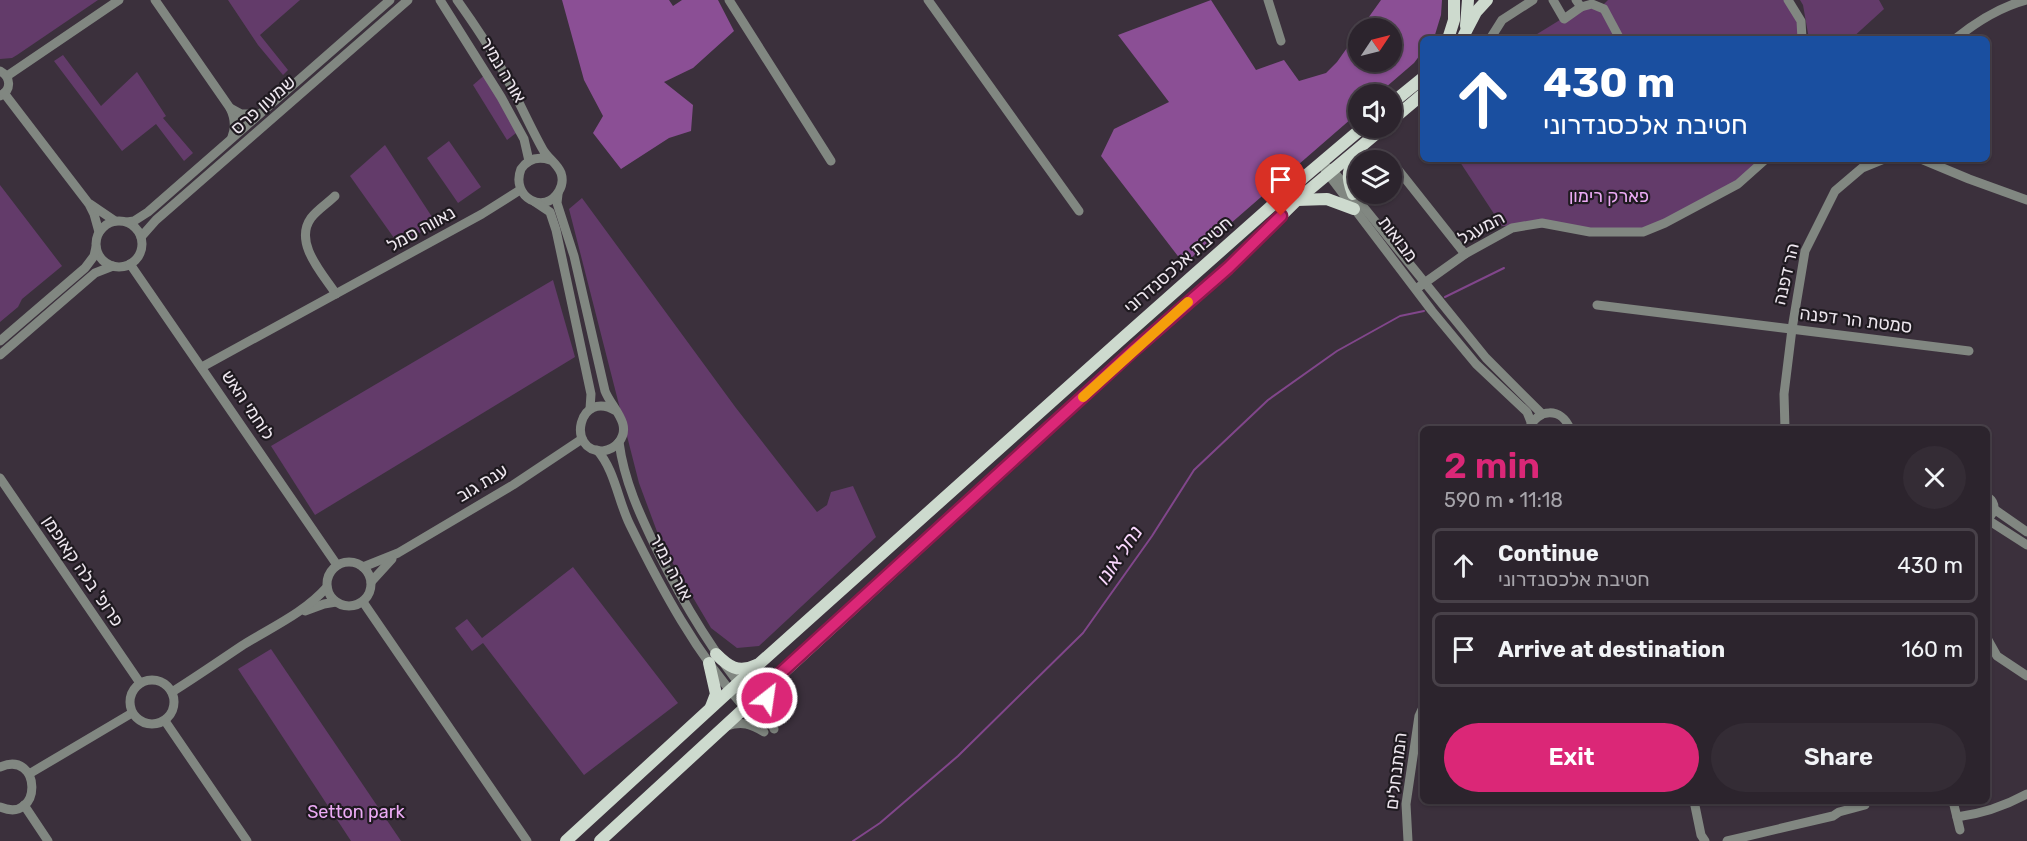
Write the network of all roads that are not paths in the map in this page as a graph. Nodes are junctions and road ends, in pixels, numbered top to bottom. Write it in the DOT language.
graph roads {
  1 [pos="119,0"];
  2 [pos="155,0"];
  3 [pos="390,0"];
  4 [pos="408,0"];
  5 [pos="440,0"];
  6 [pos="457,0"];
  7 [pos="729,0"];
  8 [pos="928,0"];
  9 [pos="1268,0"];
  10 [pos="1454,0"];
  11 [pos="1468,0"];
  12 [pos="1487,0"];
  13 [pos="1533,0"];
  14 [pos="1552,0"];
  15 [pos="1610,0"];
  16 [pos="1788,0"];
  17 [pos="2026,0"];
  18 [pos="1579,4"];
  19 [pos="1449,36"];
  20 [pos="1463,36"];
  21 [pos="1464,36"];
  22 [pos="1492,36"];
  23 [pos="1620,36"];
  24 [pos="1620,36"];
  25 [pos="1802,36"];
  26 [pos="1959,36"];
  27 [pos="1281,42"];
  28 [pos="4,73"];
  29 [pos="1420,80"];
  30 [pos="2,94"];
  31 [pos="1402,96"];
  32 [pos="1420,96"];
  33 [pos="230,108"];
  34 [pos="1402,112"];
  35 [pos="259,114"];
  36 [pos="232,138"];
  37 [pos="1350,138"];
  38 [pos="1370,138"];
  39 [pos="1358,148"];
  40 [pos="550,160"];
  41 [pos="529,161"];
  42 [pos="831,161"];
  43 [pos="1320,162"];
  44 [pos="1763,162"];
  45 [pos="1875,162"];
  46 [pos="1928,162"];
  47 [pos="1330,172"];
  48 [pos="1402,175"];
  49 [pos="1348,189"];
  50 [pos="520,190"];
  51 [pos="558,194"];
  52 [pos="335,196"];
  53 [pos="86,200"];
  54 [pos="1297,200"];
  55 [pos="2027,200"];
  56 [pos="536,202"];
  57 [pos="1360,204"];
  58 [pos="1354,209"];
  59 [pos="1079,211"];
  60 [pos="115,221"];
  61 [pos="127,222"];
  62 [pos="99,232"];
  63 [pos="141,237"];
  64 [pos="96,247"];
  65 [pos="1465,254"];
  66 [pos="130,264"];
  67 [pos="113,266"];
  68 [pos="1420,286"];
  69 [pos="336,294"];
  70 [pos="1597,305"];
  71 [pos="1792,329"];
  72 [pos="0,341"];
  73 [pos="1969,351"];
  74 [pos="0,355"];
  75 [pos="202,367"];
  76 [pos="590,410"];
  77 [pos="616,411"];
  78 [pos="1542,414"];
  79 [pos="1530,426"];
  80 [pos="1569,426"];
  81 [pos="1785,426"];
  82 [pos="582,438"];
  83 [pos="619,442"];
  84 [pos="597,450"];
  85 [pos="0,478"];
  86 [pos="1990,499"];
  87 [pos="1994,509"];
  88 [pos="1990,516"];
  89 [pos="1990,520"];
  90 [pos="2027,532"];
  91 [pos="2027,545"];
  92 [pos="398,553"];
  93 [pos="338,565"];
  94 [pos="363,567"];
  95 [pos="371,582"];
  96 [pos="327,586"];
  97 [pos="336,602"];
  98 [pos="363,602"];
  99 [pos="292,617"];
  100 [pos="1990,644"];
  101 [pos="1997,656"];
  102 [pos="712,658"];
  103 [pos="1990,659"];
  104 [pos="760,663"];
  105 [pos="2027,676"];
  106 [pos="774,679"];
  107 [pos="140,683"];
  108 [pos="735,688"];
  109 [pos="172,692"];
  110 [pos="748,704"];
  111 [pos="710,711"];
  112 [pos="132,713"];
  113 [pos="1420,714"];
  114 [pos="165,721"];
  115 [pos="722,728"];
  116 [pos="774,729"];
  117 [pos="764,732"];
  118 [pos="0,767"];
  119 [pos="29,774"];
  120 [pos="2027,794"];
  121 [pos="1695,804"];
  122 [pos="1839,804"];
  123 [pos="1954,804"];
  124 [pos="24,805"];
  125 [pos="1865,805"];
  126 [pos="0,807"];
  127 [pos="1839,812"];
  128 [pos="1957,817"];
  129 [pos="1960,830"];
  130 [pos="48,841"];
  131 [pos="246,841"];
  132 [pos="527,841"];
  133 [pos="566,841"];
  134 [pos="600,841"];
  135 [pos="1408,841"];
  136 [pos="1705,841"];
  137 [pos="1727,841"];
  1 -- 28 [label="street"];
  2 -- 33 [label="street"];
  3 -- 35 [label="street, שמעון פרס"];
  4 -- 63 [label="street, שמעון פרס"];
  5 -- 41 [label="street, אורה נמיר"];
  6 -- 40 [label="street, אורה נמיר"];
  7 -- 42 [label="street"];
  8 -- 59 [label="street"];
  9 -- 27 [label="street"];
  10 -- 19 [label="main road"];
  11 -- 20 [label="main road"];
  12 -- 21 [label="main road"];
  13 -- 22 [label="street"];
  14 -- 18 [label="street"];
  15 -- 24 [label="street"];
  16 -- 25 [label="street"];
  17 -- 26 [label="street"];
  18 -- 23 [label="street"];
  28 -- 30 [label="street"];
  29 -- 31 [label="main road"];
  30 -- 53 [label="street"];
  32 -- 34 [label="main road"];
  33 -- 35 [label="street"];
  33 -- 36 [label="street"];
  35 -- 36 [label="street, שמעון פרס"];
  36 -- 61 [label="street, שמעון פרס"];
  37 -- 43 [label="main road, חטיבת אלכסנדרוני"];
  38 -- 39 [label="main road, חטיבת אלכסנדרוני"];
  39 -- 47 [label="main road, חטיבת אלכסנדרוני"];
  40 -- 41 [label="street"];
  40 -- 51 [label="street"];
  41 -- 50 [label="street"];
  43 -- 47 [label="street, מבואות"];
  43 -- 104 [label="main road, חטיבת אלכסנדרוני"];
  44 -- 65 [label="street, המעגל"];
  45 -- 71 [label="street, הר דפנה"];
  46 -- 55 [label="street"];
  47 -- 49 [label="street, מבואות"];
  47 -- 54 [label="main road, חטיבת אלכסנדרוני"];
  47 -- 58 [label="street, מבואות"];
  48 -- 65 [label="street"];
  50 -- 56 [label="street"];
  50 -- 69 [label="street, נאווה סמל"];
  51 -- 56 [label="street"];
  51 -- 77 [label="street"];
  52 -- 69 [label="street"];
  53 -- 60 [label="street"];
  53 -- 62 [label="street"];
  54 -- 58 [label="main road"];
  54 -- 106 [label="main road, חטיבת אלכסנדרוני"];
  56 -- 76 [label="street"];
  57 -- 68 [label="street, מבואות"];
  58 -- 68 [label="street, מבואות"];
  60 -- 61 [label="street"];
  60 -- 62 [label="street"];
  61 -- 63 [label="street"];
  62 -- 64 [label="street"];
  63 -- 66 [label="street"];
  64 -- 67 [label="street"];
  64 -- 72 [label="street"];
  65 -- 68 [label="street, המעגל"];
  66 -- 67 [label="street"];
  66 -- 75 [label="street, לוחמי האש"];
  67 -- 74 [label="street"];
  68 -- 78 [label="street, מבואות"];
  68 -- 79 [label="street, מבואות"];
  69 -- 75 [label="street, נאווה סמל"];
  70 -- 71 [label="street, סמטת הר דפנה"];
  71 -- 73 [label="street, סמטת הר דפנה"];
  71 -- 81 [label="street, הר דפנה"];
  75 -- 93 [label="street, לוחמי האש"];
  76 -- 77 [label="street"];
  76 -- 82 [label="street"];
  77 -- 83 [label="street"];
  78 -- 79 [label="street"];
  78 -- 80 [label="street"];
  82 -- 84 [label="street"];
  82 -- 92 [label="street, ענת גוב"];
  83 -- 84 [label="street"];
  83 -- 102 [label="street, אורה נמיר"];
  84 -- 102 [label="street, אורה נמיר"];
  85 -- 107 [label="street, פרופ' בלה קאופמן"];
  86 -- 87 [label="street"];
  87 -- 88 [label="street"];
  87 -- 90 [label="street"];
  89 -- 91 [label="street"];
  92 -- 94 [label="street, ענת גוב"];
  92 -- 95 [label="street, ענת גוב"];
  93 -- 94 [label="street"];
  93 -- 96 [label="street"];
  94 -- 95 [label="street"];
  95 -- 98 [label="street"];
  96 -- 97 [label="street"];
  96 -- 99 [label="street"];
  97 -- 98 [label="street"];
  97 -- 99 [label="street"];
  98 -- 132 [label="street"];
  99 -- 109 [label="street"];
  100 -- 101 [label="street"];
  101 -- 103 [label="street"];
  101 -- 105 [label="street"];
  102 -- 104 [label="main road"];
  102 -- 108 [label="street, אורה נמיר"];
  102 -- 111 [label="main road"];
  104 -- 108 [label="main road, חטיבת אלכסנדרוני"];
  106 -- 110 [label="main road, חטיבת אלכסנדרוני"];
  106 -- 116 [label="street"];
  107 -- 109 [label="street"];
  107 -- 112 [label="street"];
  108 -- 110 [label="street, אורה נמיר"];
  108 -- 111 [label="main road, חטיבת אלכסנדרוני"];
  109 -- 114 [label="street"];
  110 -- 115 [label="main road, חטיבת אלכסנדרוני"];
  111 -- 133 [label="main road, חטיבת אלכסנדרוני"];
  112 -- 114 [label="street"];
  112 -- 119 [label="street"];
  113 -- 135 [label="street, המתנחלים"];
  114 -- 131 [label="street"];
  115 -- 117 [label="street"];
  115 -- 134 [label="main road, חטיבת אלכסנדרוני"];
  118 -- 119 [label="street"];
  119 -- 124 [label="street"];
  120 -- 128 [label="street"];
  121 -- 136 [label="street"];
  122 -- 127 [label="street"];
  123 -- 128 [label="street"];
  124 -- 126 [label="street"];
  124 -- 130 [label="street"];
  125 -- 127 [label="street"];
  127 -- 137 [label="street"];
  128 -- 129 [label="street"];
}
